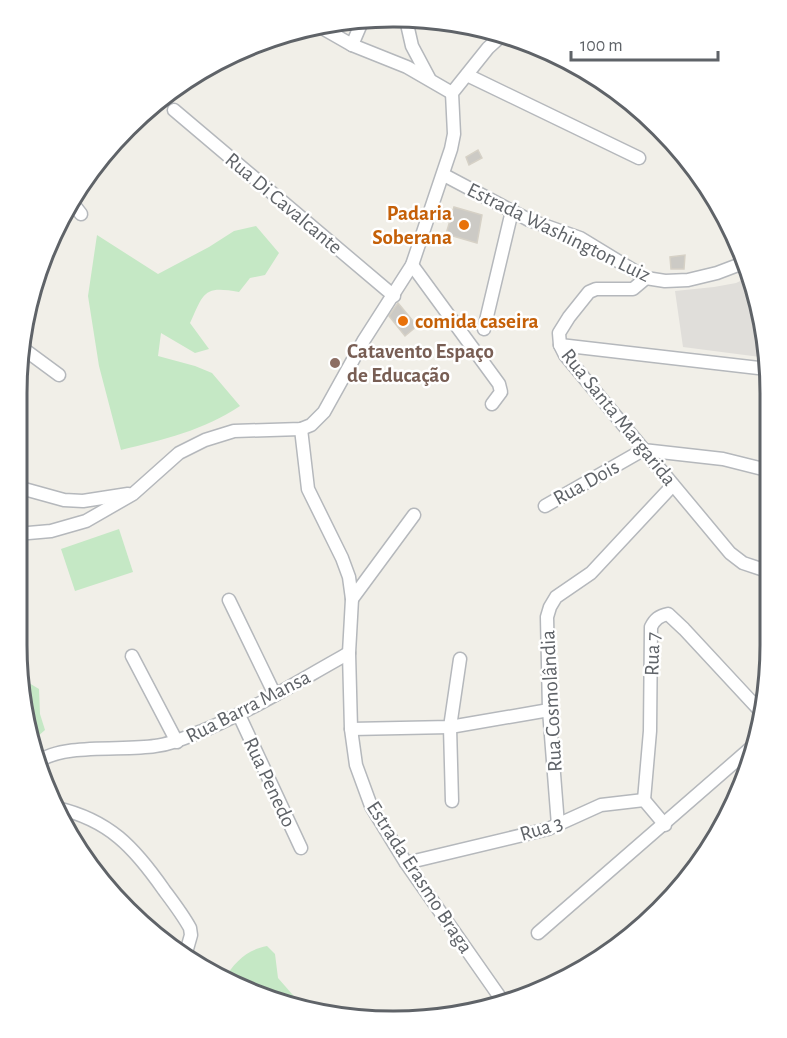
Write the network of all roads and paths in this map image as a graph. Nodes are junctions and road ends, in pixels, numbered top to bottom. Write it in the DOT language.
graph roads {
  1 [pos="408,28"];
  2 [pos="359,29"];
  3 [pos="330,33"];
  4 [pos="496,41"];
  5 [pos="352,45"];
  6 [pos="467,75"];
  7 [pos="429,78"];
  8 [pos="452,93"];
  9 [pos="174,110"];
  10 [pos="639,158"];
  11 [pos="444,176"];
  12 [pos="512,212"];
  13 [pos="412,265"];
  14 [pos="737,265"];
  15 [pos="646,278"];
  16 [pos="394,296"];
  17 [pos="484,329"];
  18 [pos="560,345"];
  19 [pos="29,353"];
  20 [pos="759,368"];
  21 [pos="59,375"];
  22 [pos="492,404"];
  23 [pos="301,429"];
  24 [pos="643,450"];
  25 [pos="760,468"];
  26 [pos="673,485"];
  27 [pos="27,490"];
  28 [pos="133,494"];
  29 [pos="545,506"];
  30 [pos="414,514"];
  31 [pos="27,533"];
  32 [pos="760,569"];
  33 [pos="352,599"];
  34 [pos="229,600"];
  35 [pos="349,653"];
  36 [pos="132,656"];
  37 [pos="460,659"];
  38 [pos="274,694"];
  39 [pos="755,702"];
  40 [pos="549,711"];
  41 [pos="239,715"];
  42 [pos="450,727"];
  43 [pos="351,729"];
  44 [pos="177,742"];
  45 [pos="743,755"];
  46 [pos="45,757"];
  47 [pos="644,800"];
  48 [pos="452,801"];
  49 [pos="67,810"];
  50 [pos="558,825"];
  51 [pos="665,825"];
  52 [pos="301,848"];
  53 [pos="406,863"];
  54 [pos="538,933"];
  55 [pos="187,947"];
  56 [pos="499,996"];
  1 -- 7 [label="street"];
  2 -- 5 [label="street"];
  3 -- 5 [label="street"];
  4 -- 6 [label="street"];
  5 -- 7 [label="street"];
  6 -- 8 [label="street"];
  6 -- 10 [label="street"];
  7 -- 8 [label="street"];
  8 -- 11 [label="street"];
  9 -- 16 [label="street, Rua Di Cavalcante"];
  11 -- 12 [label="street, Estrada Washington Luiz"];
  11 -- 13 [label="street"];
  12 -- 15 [label="street, Estrada Washington Luiz"];
  12 -- 17 [label="street"];
  13 -- 16 [label="street"];
  13 -- 22 [label="street"];
  14 -- 15 [label="street, Estrada Washington Luiz"];
  15 -- 18 [label="street, Rua Santa Margarida"];
  16 -- 23 [label="street"];
  18 -- 20 [label="street"];
  18 -- 24 [label="street, Rua Santa Margarida"];
  19 -- 21 [label="street"];
  23 -- 28 [label="street"];
  23 -- 33 [label="street, Estrada Erasmo Braga"];
  24 -- 25 [label="street, Rua Dois"];
  24 -- 26 [label="street, Rua Santa Margarida"];
  24 -- 29 [label="street, Rua Dois"];
  26 -- 32 [label="street, Rua Santa Margarida"];
  26 -- 40 [label="street, Rua Cosmolândia"];
  27 -- 28 [label="street"];
  28 -- 31 [label="street"];
  30 -- 33 [label="street"];
  33 -- 35 [label="street, Estrada Erasmo Braga"];
  34 -- 38 [label="street"];
  35 -- 38 [label="street, Rua Barra Mansa"];
  35 -- 43 [label="street, Estrada Erasmo Braga"];
  36 -- 44 [label="street"];
  37 -- 42 [label="street"];
  38 -- 41 [label="street, Rua Barra Mansa"];
  39 -- 47 [label="street, Rua 7"];
  40 -- 42 [label="street"];
  40 -- 50 [label="street, Rua Cosmolândia"];
  41 -- 44 [label="street, Rua Barra Mansa"];
  41 -- 52 [label="street, Rua Penedo"];
  42 -- 43 [label="street"];
  42 -- 48 [label="street"];
  43 -- 53 [label="street, Estrada Erasmo Braga"];
  44 -- 46 [label="street, Rua Barra Mansa"];
  45 -- 51 [label="street"];
  47 -- 50 [label="street, Rua 3"];
  47 -- 51 [label="street"];
  49 -- 55 [label="street"];
  50 -- 53 [label="street, Rua 3"];
  51 -- 54 [label="street"];
  53 -- 56 [label="street, Estrada Erasmo Braga"];
}
